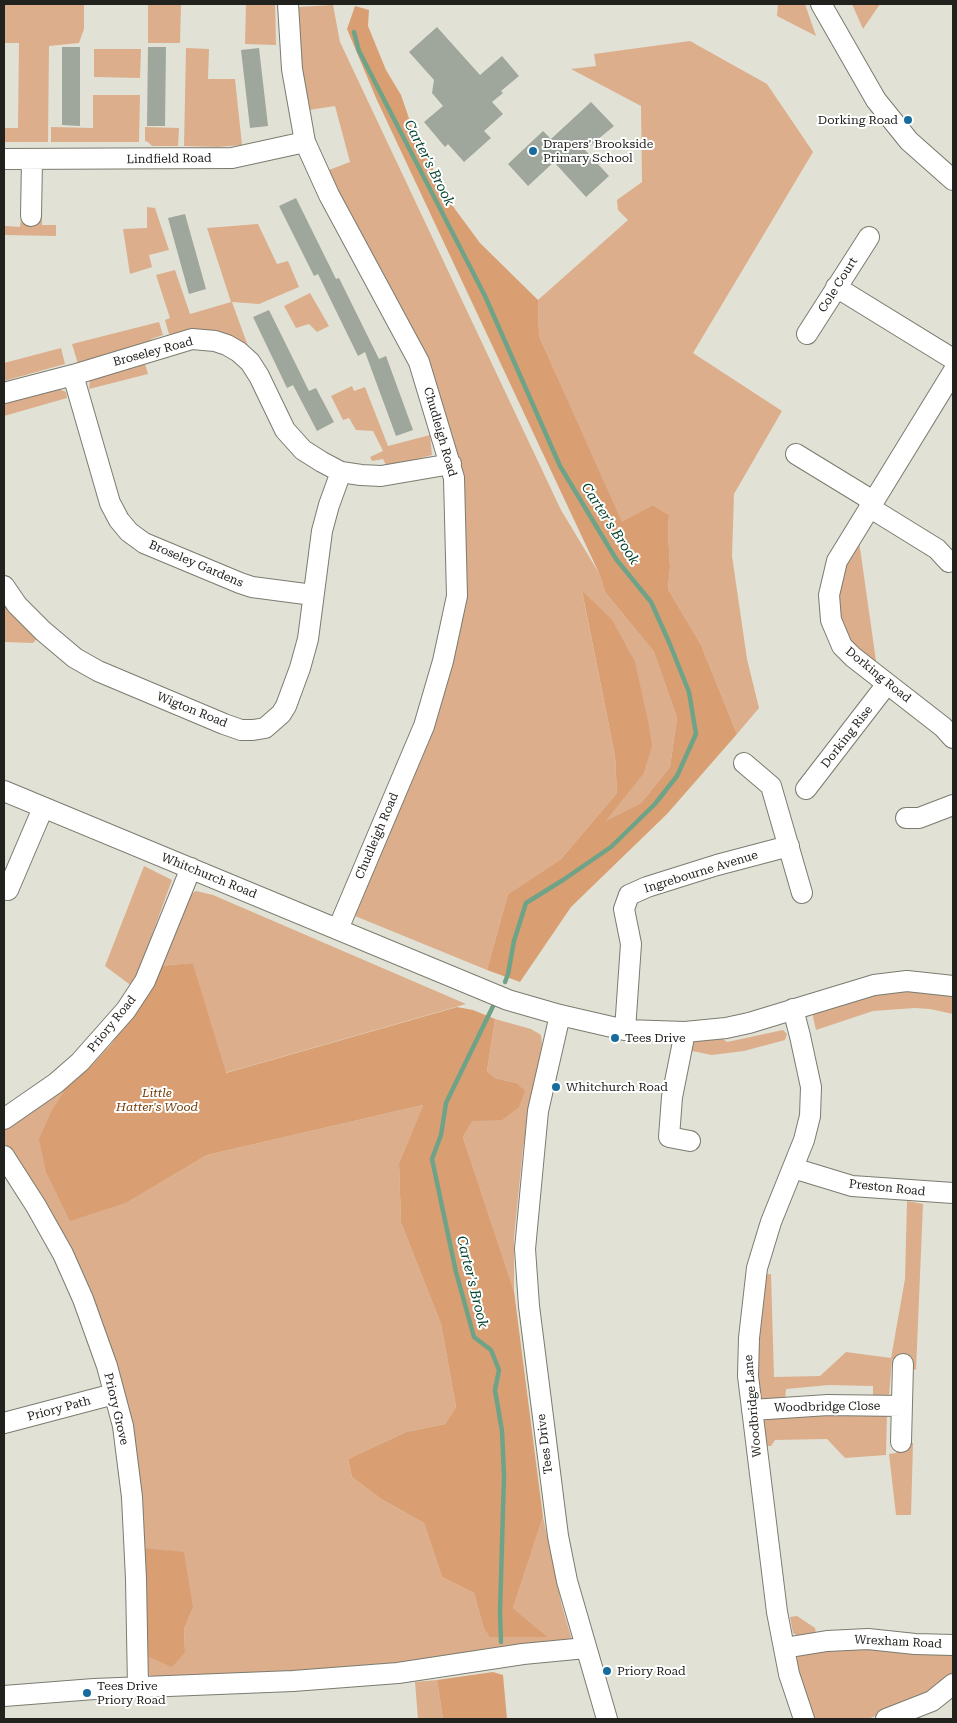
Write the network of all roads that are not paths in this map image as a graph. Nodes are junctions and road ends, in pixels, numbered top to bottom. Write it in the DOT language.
graph roads {
  1 [pos="288,4"];
  2 [pos="827,8"];
  3 [pos="305,142"];
  4 [pos="4,159"];
  5 [pos="32,160"];
  6 [pos="953,180"];
  7 [pos="31,216"];
  8 [pos="868,237"];
  9 [pos="836,287"];
  10 [pos="807,334"];
  11 [pos="953,359"];
  12 [pos="953,372"];
  13 [pos="72,375"];
  14 [pos="4,393"];
  15 [pos="796,454"];
  16 [pos="451,464"];
  17 [pos="341,472"];
  18 [pos="871,504"];
  19 [pos="949,562"];
  20 [pos="4,586"];
  21 [pos="313,595"];
  22 [pos="887,684"];
  23 [pos="950,727"];
  24 [pos="744,762"];
  25 [pos="806,789"];
  26 [pos="4,791"];
  27 [pos="953,805"];
  28 [pos="43,808"];
  29 [pos="906,818"];
  30 [pos="789,846"];
  31 [pos="190,868"];
  32 [pos="8,890"];
  33 [pos="802,893"];
  34 [pos="338,929"];
  35 [pos="953,986"];
  36 [pos="793,1010"];
  37 [pos="560,1015"];
  38 [pos="625,1030"];
  39 [pos="685,1032"];
  40 [pos="4,1119"];
  41 [pos="690,1141"];
  42 [pos="4,1156"];
  43 [pos="793,1168"];
  44 [pos="953,1194"];
  45 [pos="903,1364"];
  46 [pos="114,1394"];
  47 [pos="902,1406"];
  48 [pos="752,1410"];
  49 [pos="4,1423"];
  50 [pos="901,1442"];
  51 [pos="953,1645"];
  52 [pos="586,1648"];
  53 [pos="784,1648"];
  54 [pos="953,1684"];
  55 [pos="138,1687"];
  56 [pos="4,1696"];
  57 [pos="607,1719"];
  58 [pos="804,1719"];
  59 [pos="886,1719"];
  1 -- 3 [label="street, Chudleigh Road"];
  2 -- 6 [label="street"];
  3 -- 5 [label="street, Lindfield Road"];
  3 -- 16 [label="street, Chudleigh Road"];
  4 -- 5 [label="street, Lindfield Road"];
  5 -- 7 [label="street"];
  8 -- 9 [label="street, Cole Court"];
  9 -- 10 [label="street, Cole Court"];
  9 -- 11 [label="street"];
  12 -- 18 [label="street, Dorking Road"];
  13 -- 14 [label="street, Broseley Road"];
  13 -- 17 [label="street, Broseley Road"];
  13 -- 21 [label="street, Broseley Gardens"];
  15 -- 18 [label="street"];
  16 -- 17 [label="street, Broseley Road"];
  16 -- 34 [label="street, Chudleigh Road"];
  17 -- 21 [label="street, Wigton Road"];
  18 -- 19 [label="street"];
  18 -- 22 [label="street, Dorking Road"];
  20 -- 21 [label="street, Wigton Road"];
  22 -- 23 [label="street, Dorking Road"];
  22 -- 25 [label="street, Dorking Rise"];
  24 -- 30 [label="street"];
  26 -- 28 [label="street, Whitchurch Road"];
  27 -- 29 [label="street"];
  28 -- 31 [label="street, Whitchurch Road"];
  28 -- 32 [label="street"];
  30 -- 33 [label="street"];
  30 -- 38 [label="street, Ingrebourne Avenue"];
  31 -- 34 [label="street, Whitchurch Road"];
  31 -- 40 [label="street, Priory Road"];
  34 -- 37 [label="street, Whitchurch Road"];
  35 -- 36 [label="street, Whitchurch Road"];
  36 -- 39 [label="street, Whitchurch Road"];
  36 -- 43 [label="street, Woodbridge Lane"];
  37 -- 38 [label="street, Whitchurch Road"];
  37 -- 52 [label="street, Tees Drive"];
  38 -- 39 [label="street, Whitchurch Road"];
  39 -- 41 [label="street"];
  42 -- 46 [label="street, Priory Grove"];
  43 -- 44 [label="street, Preston Road"];
  43 -- 48 [label="street, Woodbridge Lane"];
  45 -- 47 [label="street"];
  46 -- 49 [label="street, Priory Path"];
  46 -- 55 [label="street, Priory Grove"];
  47 -- 48 [label="street, Woodbridge Close"];
  47 -- 50 [label="street"];
  48 -- 53 [label="street, Woodbridge Lane"];
  51 -- 53 [label="street, Wrexham Road"];
  52 -- 55 [label="street"];
  52 -- 57 [label="street, Tees Drive"];
  53 -- 58 [label="street, Woodbridge Lane"];
  54 -- 59 [label="street"];
  55 -- 56 [label="street"];
}
